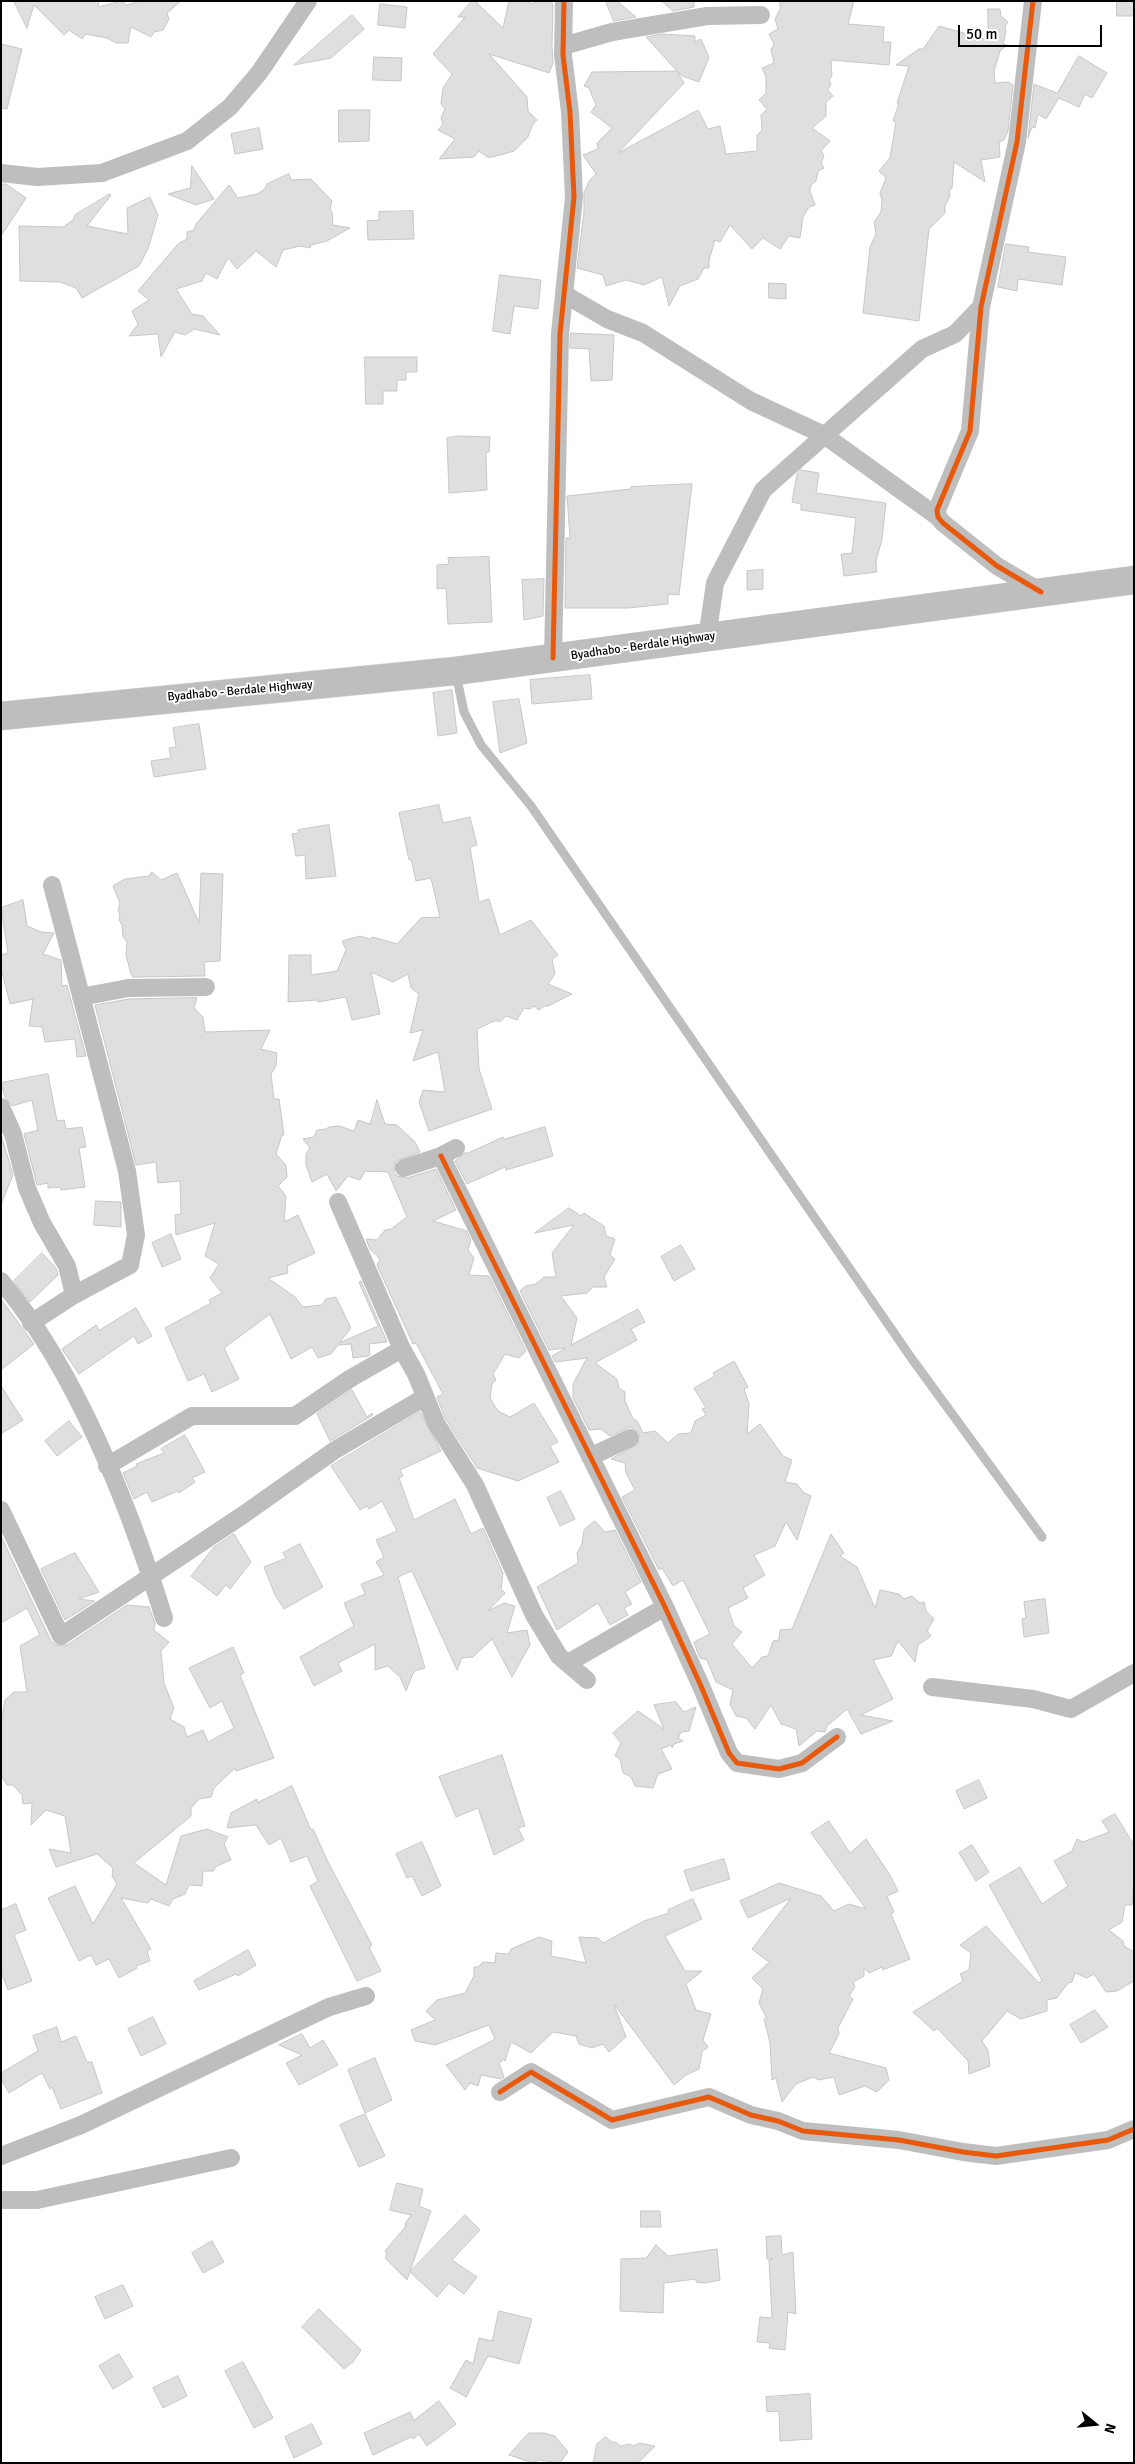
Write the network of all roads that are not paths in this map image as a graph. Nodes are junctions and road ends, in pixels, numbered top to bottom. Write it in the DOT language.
graph roads {
  1 [pos="308,1"];
  2 [pos="564,1"];
  3 [pos="1033,1"];
  4 [pos="761,15"];
  5 [pos="563,46"];
  6 [pos="1,173"];
  7 [pos="564,294"];
  8 [pos="981,307"];
  9 [pos="824,435"];
  10 [pos="938,517"];
  11 [pos="1134,580"];
  12 [pos="1041,592"];
  13 [pos="707,638"];
  14 [pos="553,658"];
  15 [pos="455,671"];
  16 [pos="1,716"];
  17 [pos="52,885"];
  18 [pos="206,987"];
  19 [pos="81,997"];
  20 [pos="1,1107"];
  21 [pos="404,1168"];
  22 [pos="338,1202"];
  23 [pos="1,1281"];
  24 [pos="74,1295"];
  25 [pos="31,1323"];
  26 [pos="402,1348"];
  27 [pos="425,1397"];
  28 [pos="630,1438"];
  29 [pos="590,1457"];
  30 [pos="107,1466"];
  31 [pos="1,1510"];
  32 [pos="1042,1537"];
  33 [pos="150,1575"];
  34 [pos="665,1607"];
  35 [pos="164,1618"];
  36 [pos="568,1663"];
  37 [pos="1134,1673"];
  38 [pos="587,1680"];
  39 [pos="932,1687"];
  40 [pos="836,1737"];
  41 [pos="366,1996"];
  42 [pos="500,2092"];
  43 [pos="1134,2130"];
  44 [pos="1,2156"];
  45 [pos="231,2158"];
  46 [pos="1,2200"];
  1 -- 6 [label="street"];
  2 -- 5 [label="street"];
  3 -- 8 [label="street"];
  4 -- 5 [label="street"];
  5 -- 7 [label="street"];
  7 -- 9 [label="street"];
  7 -- 14 [label="street"];
  8 -- 9 [label="street"];
  8 -- 10 [label="street"];
  9 -- 10 [label="street"];
  9 -- 13 [label="street"];
  10 -- 12 [label="street"];
  11 -- 12 [label="main road, Byadhabo - Berdale Highway"];
  12 -- 13 [label="main road, Byadhabo - Berdale Highway"];
  13 -- 14 [label="main road, Byadhabo - Berdale Highway"];
  14 -- 15 [label="main road, Byadhabo - Berdale Highway"];
  15 -- 16 [label="main road, Byadhabo - Berdale Highway"];
  15 -- 32 [label="lane"];
  17 -- 19 [label="street"];
  18 -- 19 [label="street"];
  19 -- 24 [label="street"];
  20 -- 24 [label="street"];
  21 -- 29 [label="street"];
  22 -- 26 [label="street"];
  23 -- 25 [label="street"];
  24 -- 25 [label="street"];
  25 -- 30 [label="street"];
  26 -- 27 [label="street"];
  26 -- 30 [label="street"];
  27 -- 33 [label="street"];
  27 -- 36 [label="street"];
  28 -- 29 [label="street"];
  29 -- 34 [label="street"];
  30 -- 33 [label="street"];
  31 -- 33 [label="street"];
  33 -- 35 [label="street"];
  34 -- 36 [label="street"];
  34 -- 40 [label="street"];
  36 -- 38 [label="street"];
  37 -- 39 [label="street"];
  41 -- 44 [label="street"];
  42 -- 43 [label="street"];
  45 -- 46 [label="street"];
}
